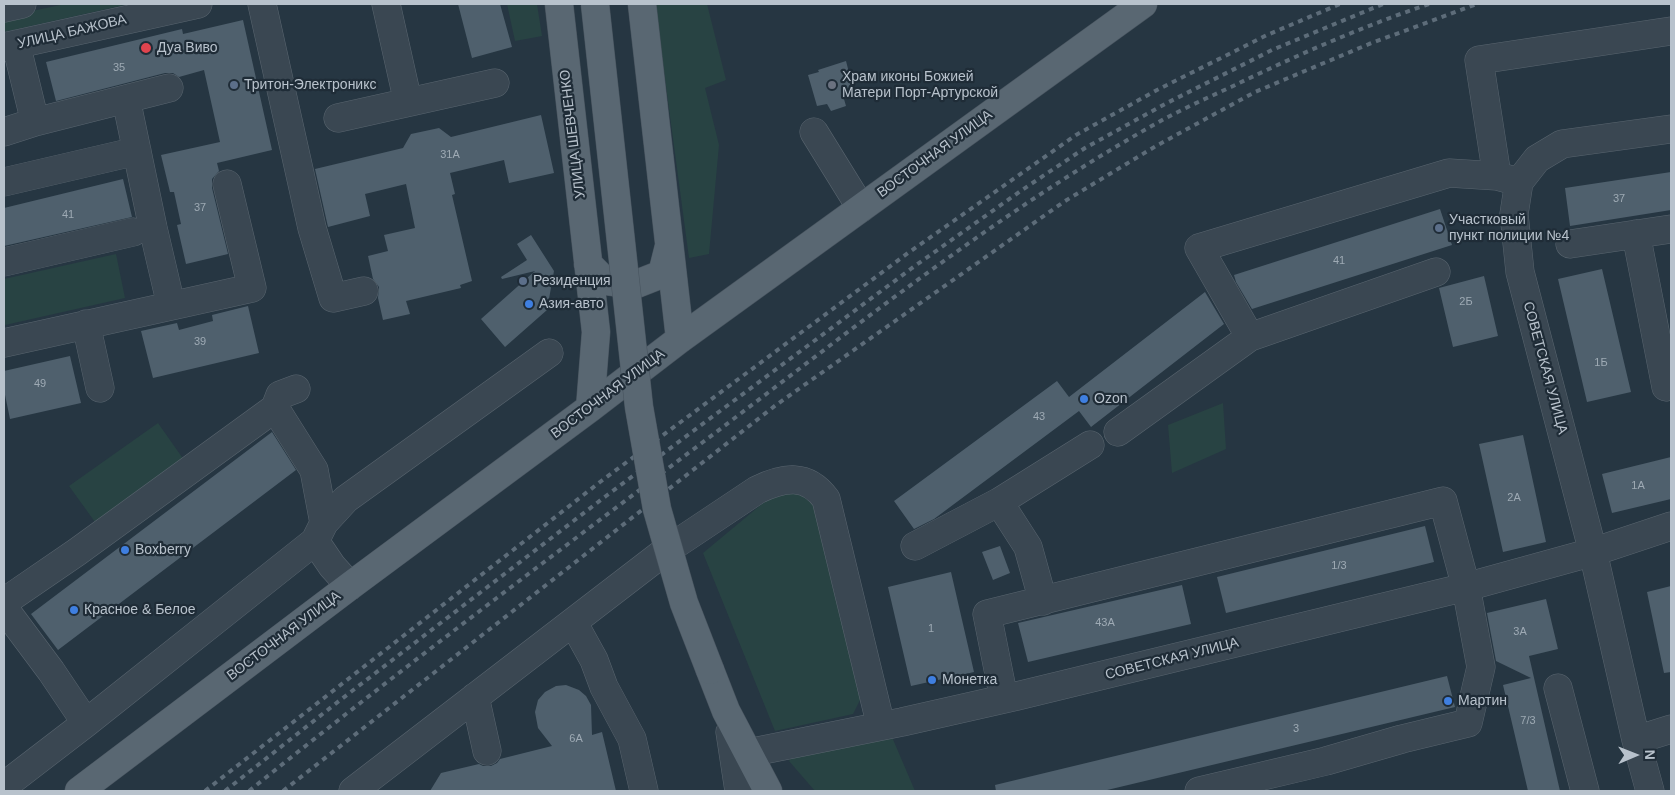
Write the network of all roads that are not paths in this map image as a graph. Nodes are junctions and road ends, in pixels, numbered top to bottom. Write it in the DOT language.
graph roads {
  1 [pos="22,4"];
  2 [pos="198,4"];
  3 [pos="262,4"];
  4 [pos="386,4"];
  5 [pos="559,4"];
  6 [pos="595,4"];
  7 [pos="642,4"];
  8 [pos="1143,4"];
  9 [pos="4,8"];
  10 [pos="1671,31"];
  11 [pos="10,46"];
  12 [pos="496,83"];
  13 [pos="169,88"];
  14 [pos="126,99"];
  15 [pos="408,102"];
  16 [pos="338,118"];
  17 [pos="36,122"];
  18 [pos="1671,129"];
  19 [pos="4,132"];
  20 [pos="814,132"];
  21 [pos="137,150"];
  22 [pos="1431,178"];
  23 [pos="1508,179"];
  24 [pos="4,182"];
  25 [pos="227,184"];
  26 [pos="1344,185"];
  27 [pos="861,208"];
  28 [pos="1671,229"];
  29 [pos="133,232"];
  30 [pos="1636,234"];
  31 [pos="670,242"];
  32 [pos="1570,244"];
  33 [pos="4,262"];
  34 [pos="588,264"];
  35 [pos="1436,272"];
  36 [pos="364,291"];
  37 [pos="171,305"];
  38 [pos="86,324"];
  39 [pos="1250,337"];
  40 [pos="680,339"];
  41 [pos="4,343"];
  42 [pos="549,353"];
  43 [pos="1666,387"];
  44 [pos="100,388"];
  45 [pos="296,389"];
  46 [pos="275,408"];
  47 [pos="590,408"];
  48 [pos="1118,432"];
  49 [pos="1090,445"];
  50 [pos="999,502"];
  51 [pos="1671,526"];
  52 [pos="320,532"];
  53 [pos="915,546"];
  54 [pos="1593,552"];
  55 [pos="350,586"];
  56 [pos="1466,587"];
  57 [pos="1043,601"];
  58 [pos="4,602"];
  59 [pos="4,608"];
  60 [pos="573,622"];
  61 [pos="1558,688"];
  62 [pos="475,697"];
  63 [pos="1004,699"];
  64 [pos="726,711"];
  65 [pos="86,723"];
  66 [pos="881,726"];
  67 [pos="1671,730"];
  68 [pos="1636,740"];
  69 [pos="487,750"];
  70 [pos="748,753"];
  71 [pos="4,786"];
  72 [pos="79,791"];
  73 [pos="353,791"];
  74 [pos="644,791"];
  75 [pos="739,791"];
  76 [pos="768,791"];
  77 [pos="1199,791"];
  78 [pos="1585,791"];
  79 [pos="1650,791"];
  1 -- 9 [label="street"];
  2 -- 11 [label="street, УЛИЦА БАЖОВА"];
  3 -- 36 [label="street"];
  4 -- 15 [label="street"];
  5 -- 34 [label="main road, УЛИЦА ШЕВЧЕНКО"];
  6 -- 64 [label="main road, bridge"];
  7 -- 31 [label="main road"];
  8 -- 27 [label="main road, ВОСТОЧНАЯ УЛИЦА"];
  10 -- 23 [label="street"];
  11 -- 17 [label="street"];
  12 -- 15 [label="street"];
  13 -- 14 [label="street"];
  14 -- 17 [label="street"];
  14 -- 21 [label="street"];
  15 -- 16 [label="street"];
  17 -- 19 [label="street"];
  18 -- 23 [label="street"];
  20 -- 27 [label="street"];
  21 -- 24 [label="street"];
  21 -- 37 [label="street"];
  22 -- 23 [label="street"];
  22 -- 26 [label="street"];
  22 -- 39 [label="street"];
  23 -- 54 [label="street, СОВЕТСКАЯ УЛИЦА"];
  25 -- 37 [label="street"];
  27 -- 40 [label="main road, ВОСТОЧНАЯ УЛИЦА"];
  28 -- 30 [label="street"];
  29 -- 33 [label="street"];
  30 -- 32 [label="street"];
  30 -- 43 [label="street"];
  31 -- 34 [label="main road"];
  31 -- 40 [label="main road"];
  34 -- 47 [label="main road, УЛИЦА ШЕВЧЕНКО"];
  35 -- 39 [label="street"];
  37 -- 38 [label="street"];
  38 -- 41 [label="street"];
  38 -- 44 [label="street"];
  39 -- 48 [label="street"];
  40 -- 47 [label="main road, ВОСТОЧНАЯ УЛИЦА"];
  42 -- 52 [label="street"];
  45 -- 46 [label="street"];
  46 -- 52 [label="street"];
  46 -- 58 [label="street"];
  47 -- 55 [label="main road, ВОСТОЧНАЯ УЛИЦА"];
  49 -- 50 [label="street"];
  50 -- 53 [label="street"];
  50 -- 57 [label="street"];
  51 -- 54 [label="street, СОВЕТСКАЯ УЛИЦА"];
  52 -- 55 [label="street"];
  52 -- 65 [label="street"];
  54 -- 56 [label="street, СОВЕТСКАЯ УЛИЦА"];
  54 -- 68 [label="street, СОВЕТСКАЯ УЛИЦА"];
  55 -- 72 [label="main road, ВОСТОЧНАЯ УЛИЦА"];
  56 -- 57 [label="street"];
  56 -- 63 [label="street, СОВЕТСКАЯ УЛИЦА"];
  56 -- 77 [label="street"];
  57 -- 63 [label="street"];
  59 -- 65 [label="street"];
  60 -- 62 [label="street"];
  60 -- 66 [label="street"];
  60 -- 74 [label="street"];
  61 -- 78 [label="street"];
  62 -- 69 [label="street"];
  62 -- 73 [label="street"];
  63 -- 66 [label="street, СОВЕТСКАЯ УЛИЦА"];
  64 -- 70 [label="main road"];
  64 -- 75 [label="street"];
  65 -- 71 [label="street"];
  66 -- 70 [label="street, СОВЕТСКАЯ УЛИЦА"];
  67 -- 68 [label="street"];
  68 -- 79 [label="street, СОВЕТСКАЯ УЛИЦА"];
  70 -- 76 [label="main road"];
}
